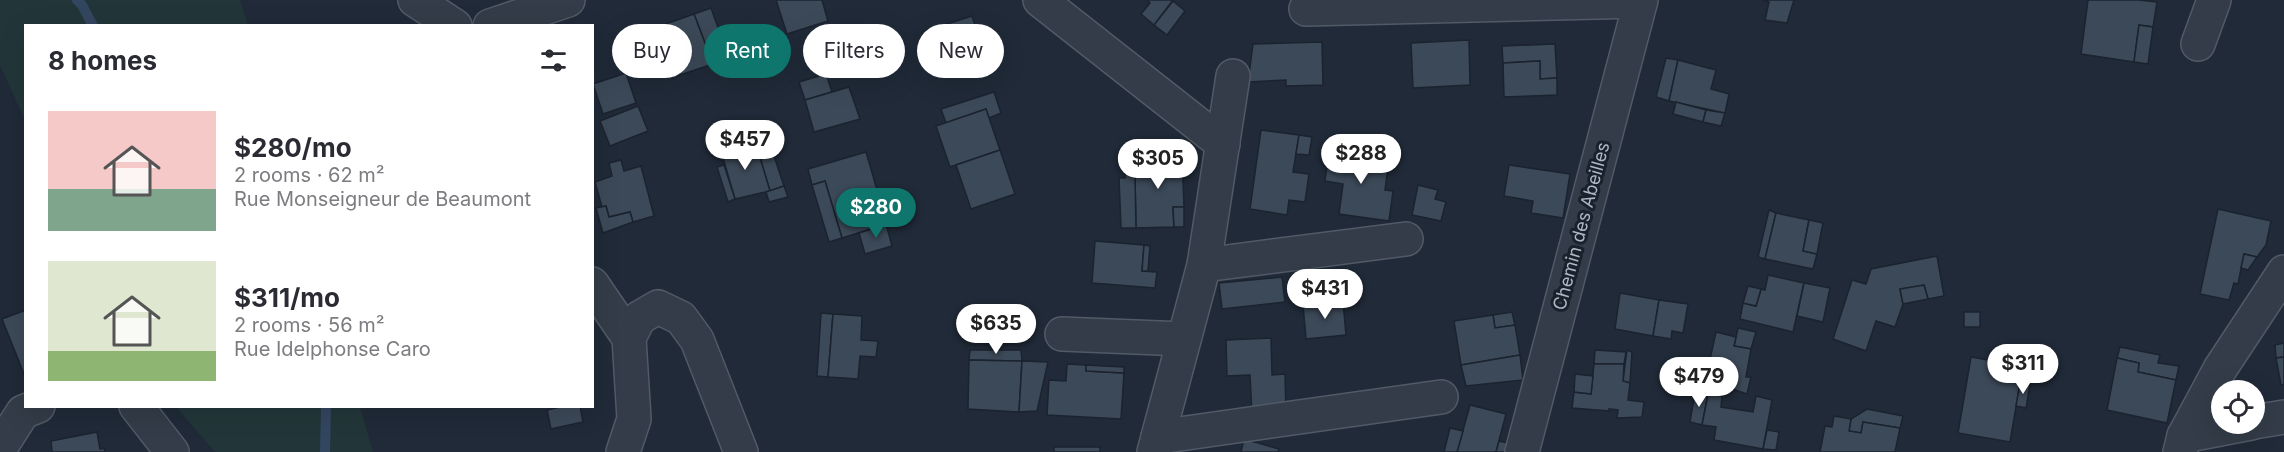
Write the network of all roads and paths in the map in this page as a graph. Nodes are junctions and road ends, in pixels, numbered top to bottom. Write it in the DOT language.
graph roads {
  1 [pos="415,0"];
  2 [pos="568,0"];
  3 [pos="1040,0"];
  4 [pos="2214,0"];
  5 [pos="1641,1"];
  6 [pos="1306,9"];
  7 [pos="451,24"];
  8 [pos="496,24"];
  9 [pos="2198,44"];
  10 [pos="1233,76"];
  11 [pos="1223,144"];
  12 [pos="1406,239"];
  13 [pos="1204,265"];
  14 [pos="2284,272"];
  15 [pos="594,287"];
  16 [pos="1062,334"];
  17 [pos="629,338"];
  18 [pos="1184,339"];
  19 [pos="1441,397"];
  20 [pos="33,408"];
  21 [pos="138,408"];
  22 [pos="2284,417"];
  23 [pos="2265,421"];
  24 [pos="2216,434"];
  25 [pos="2182,444"];
  26 [pos="1156,445"];
  27 [pos="0,448"];
  28 [pos="172,452"];
  29 [pos="623,452"];
  30 [pos="741,452"];
  31 [pos="1522,452"];
  1 -- 7 [label="street"];
  2 -- 8 [label="street"];
  3 -- 11 [label="street"];
  4 -- 9 [label="street"];
  5 -- 6 [label="street"];
  5 -- 31 [label="street, Chemin des Abeilles"];
  10 -- 11 [label="street"];
  11 -- 13 [label="street"];
  12 -- 13 [label="street"];
  13 -- 18 [label="street"];
  14 -- 25 [label="street"];
  15 -- 17 [label="street"];
  16 -- 18 [label="street"];
  17 -- 29 [label="street"];
  17 -- 30 [label="street"];
  18 -- 26 [label="street"];
  19 -- 26 [label="street"];
  20 -- 27 [label="street"];
  21 -- 28 [label="street"];
  22 -- 23 [label="street"];
  24 -- 25 [label="street"];
}
